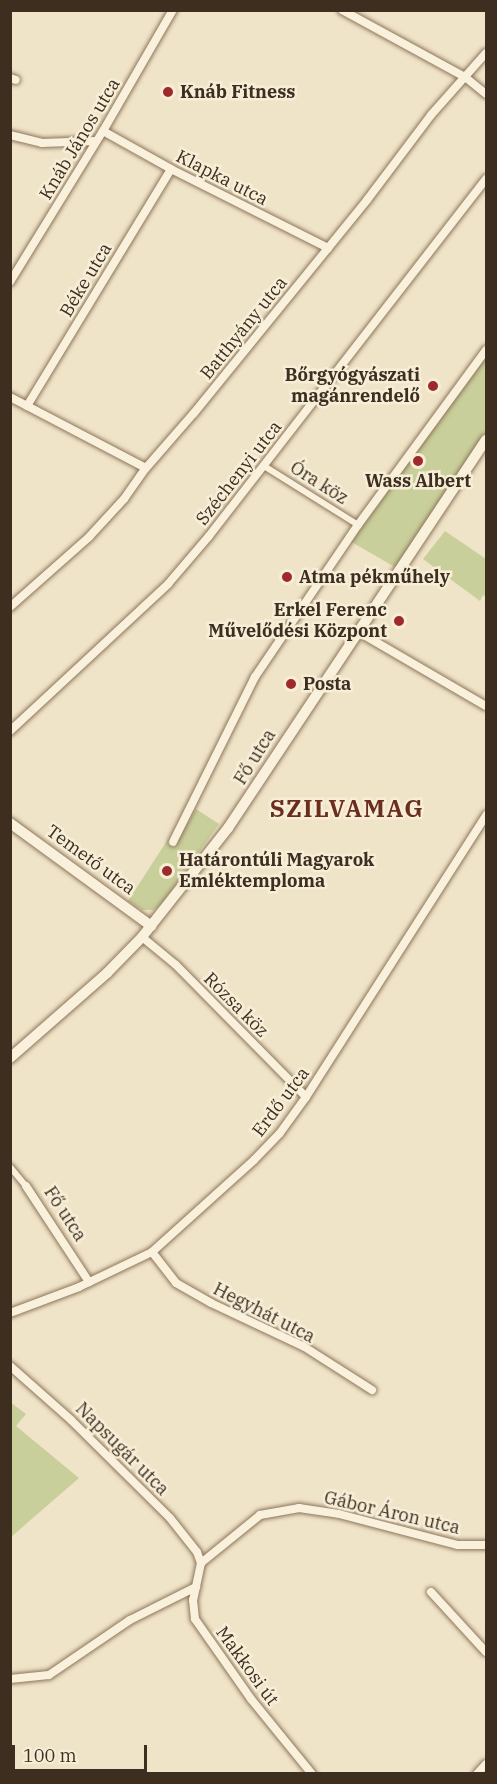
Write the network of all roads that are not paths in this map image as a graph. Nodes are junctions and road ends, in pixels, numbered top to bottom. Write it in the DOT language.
graph roads {
  1 [pos="173,10"];
  2 [pos="342,10"];
  3 [pos="486,53"];
  4 [pos="465,77"];
  5 [pos="486,94"];
  6 [pos="103,131"];
  7 [pos="10,135"];
  8 [pos="96,141"];
  9 [pos="73,144"];
  10 [pos="87,156"];
  11 [pos="171,169"];
  12 [pos="486,179"];
  13 [pos="328,249"];
  14 [pos="10,282"];
  15 [pos="486,350"];
  16 [pos="10,397"];
  17 [pos="27,406"];
  18 [pos="486,440"];
  19 [pos="264,466"];
  20 [pos="146,468"];
  21 [pos="358,525"];
  22 [pos="10,607"];
  23 [pos="357,631"];
  24 [pos="486,706"];
  25 [pos="10,732"];
  26 [pos="486,815"];
  27 [pos="10,823"];
  28 [pos="173,842"];
  29 [pos="151,926"];
  30 [pos="142,937"];
  31 [pos="10,1058"];
  32 [pos="306,1097"];
  33 [pos="10,1167"];
  34 [pos="26,1186"];
  35 [pos="152,1252"];
  36 [pos="89,1282"];
  37 [pos="10,1313"];
  38 [pos="10,1366"];
  39 [pos="372,1390"];
  40 [pos="486,1545"];
  41 [pos="201,1563"];
  42 [pos="196,1587"];
  43 [pos="431,1592"];
  44 [pos="486,1652"];
  45 [pos="10,1679"];
  46 [pos="486,1764"];
  47 [pos="312,1773"];
  48 [pos="477,1773"];
  1 -- 6 [label="street, Knáb János utca"];
  2 -- 4 [label="street"];
  3 -- 4 [label="street, Batthyány utca"];
  4 -- 5 [label="street"];
  4 -- 13 [label="street, Batthyány utca"];
  6 -- 8 [label="street, Knáb János utca"];
  6 -- 11 [label="street, Klapka utca"];
  7 -- 9 [label="street"];
  8 -- 9 [label="street"];
  8 -- 10 [label="street, Knáb János utca"];
  9 -- 10 [label="street"];
  10 -- 14 [label="street, Knáb János utca"];
  11 -- 13 [label="street, Klapka utca"];
  11 -- 17 [label="street, Béke utca"];
  12 -- 19 [label="street, Széchenyi utca"];
  13 -- 20 [label="street, Batthyány utca"];
  15 -- 21 [label="street, Fő utca"];
  16 -- 17 [label="street"];
  17 -- 20 [label="street"];
  18 -- 23 [label="main road, Fő utca"];
  19 -- 21 [label="street, Óra köz"];
  19 -- 25 [label="street, Széchenyi utca"];
  20 -- 22 [label="street, Batthyány utca"];
  21 -- 28 [label="street, Fő utca"];
  23 -- 24 [label="street"];
  23 -- 29 [label="main road, Fő utca"];
  26 -- 32 [label="street, Erdő utca"];
  27 -- 29 [label="main road, Temető utca"];
  29 -- 30 [label="main road, Fő utca"];
  30 -- 31 [label="main road, Fő utca"];
  30 -- 32 [label="street, Rózsa köz"];
  32 -- 35 [label="street, Erdő utca"];
  33 -- 34 [label="street, Fő utca"];
  34 -- 36 [label="street, Fő utca"];
  35 -- 36 [label="street, Erdő utca"];
  35 -- 39 [label="street, Hegyhát utca"];
  36 -- 37 [label="street, Erdő utca"];
  38 -- 41 [label="street, Napsugár utca"];
  40 -- 41 [label="street, Gábor Áron utca"];
  41 -- 42 [label="street, Makkosi út"];
  42 -- 45 [label="street"];
  42 -- 47 [label="street, Makkosi út"];
  43 -- 44 [label="street"];
  46 -- 48 [label="street"];
}
